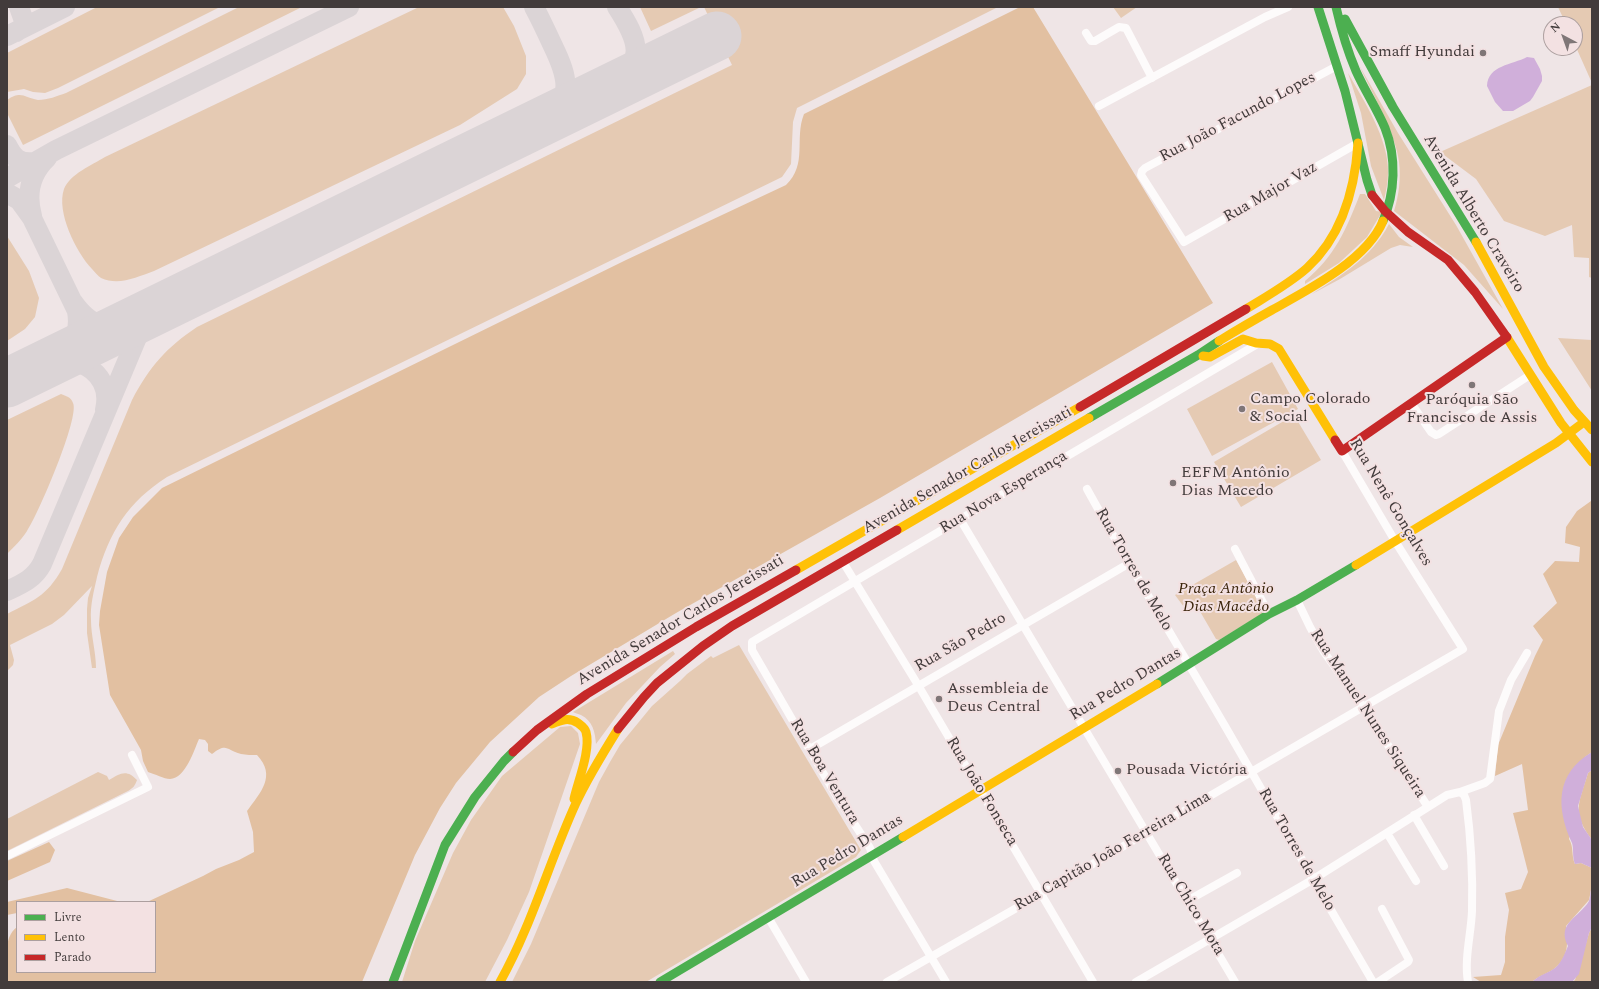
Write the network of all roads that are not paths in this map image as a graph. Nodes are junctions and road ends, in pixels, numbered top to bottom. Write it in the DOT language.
graph roads {
  1 [pos="1288,7"];
  2 [pos="1318,7"];
  3 [pos="1338,7"];
  4 [pos="1086,33"];
  5 [pos="1337,66"];
  6 [pos="1152,78"];
  7 [pos="1099,106"];
  8 [pos="1358,143"];
  9 [pos="1184,242"];
  10 [pos="1507,337"];
  11 [pos="1259,343"];
  12 [pos="1198,355"];
  13 [pos="1530,375"];
  14 [pos="1411,403"];
  15 [pos="1584,422"];
  16 [pos="1592,430"];
  17 [pos="1569,434"];
  18 [pos="1342,451"];
  19 [pos="1592,462"];
  20 [pos="1087,489"];
  21 [pos="960,519"];
  22 [pos="1395,541"];
  23 [pos="1236,548"];
  24 [pos="843,562"];
  25 [pos="1128,564"];
  26 [pos="854,581"];
  27 [pos="1297,600"];
  28 [pos="1269,614"];
  29 [pos="1023,625"];
  30 [pos="751,644"];
  31 [pos="1463,650"];
  32 [pos="1527,653"];
  33 [pos="1189,665"];
  34 [pos="918,685"];
  35 [pos="1364,708"];
  36 [pos="1083,728"];
  37 [pos="537,730"];
  38 [pos="810,749"];
  39 [pos="132,755"];
  40 [pos="1251,772"];
  41 [pos="980,790"];
  42 [pos="1460,792"];
  43 [pos="1428,807"];
  44 [pos="1414,815"];
  45 [pos="570,818"];
  46 [pos="1387,832"];
  47 [pos="1147,833"];
  48 [pos="872,855"];
  49 [pos="7,856"];
  50 [pos="1444,866"];
  51 [pos="1238,873"];
  52 [pos="1312,880"];
  53 [pos="1416,881"];
  54 [pos="1041,894"];
  55 [pos="1187,901"];
  56 [pos="1382,909"];
  57 [pos="768,917"];
  58 [pos="1210,939"];
  59 [pos="930,956"];
  60 [pos="663,981"];
  61 [pos="393,982"];
  62 [pos="500,982"];
  63 [pos="806,982"];
  64 [pos="887,982"];
  65 [pos="946,982"];
  66 [pos="1093,982"];
  67 [pos="1136,982"];
  68 [pos="1235,982"];
  69 [pos="1373,982"];
  70 [pos="1378,982"];
  71 [pos="1468,982"];
  1 -- 6 [label="street"];
  2 -- 5 [label="main road"];
  3 -- 12 [label="main road, Avenida Senador Carlos Jereissati"];
  3 -- 15 [label="main road, Avenida Alberto Craveiro"];
  4 -- 6 [label="street"];
  5 -- 8 [label="main road"];
  5 -- 9 [label="street, Rua João Facundo Lopes"];
  6 -- 7 [label="street"];
  8 -- 9 [label="street, Rua Major Vaz"];
  8 -- 10 [label="main road"];
  8 -- 37 [label="main road, Avenida Senador Carlos Jereissati"];
  10 -- 13 [label="main road"];
  10 -- 14 [label="main road"];
  11 -- 12 [label="main road, Rua Nenê Gonçalves"];
  11 -- 18 [label="main road, Rua Nenê Gonçalves"];
  11 -- 21 [label="street, Rua Nova Esperança"];
  12 -- 24 [label="main road, Avenida Senador Carlos Jereissati"];
  13 -- 14 [label="street"];
  13 -- 17 [label="main road"];
  14 -- 18 [label="main road"];
  15 -- 16 [label="main road, Avenida Alberto Craveiro"];
  15 -- 17 [label="main road, Rua Pedro Dantas"];
  17 -- 19 [label="main road"];
  17 -- 22 [label="main road, Rua Pedro Dantas"];
  18 -- 22 [label="street, Rua Nenê Gonçalves"];
  20 -- 25 [label="street, Rua Torres de Melo"];
  21 -- 26 [label="street, Rua Nova Esperança"];
  21 -- 29 [label="street, Rua Chico Mota"];
  22 -- 27 [label="main road, Rua Pedro Dantas"];
  22 -- 31 [label="street, Rua Nenê Gonçalves"];
  23 -- 28 [label="street"];
  24 -- 26 [label="street, Rua João Fonseca"];
  24 -- 45 [label="main road, Avenida Senador Carlos Jereissati"];
  25 -- 29 [label="street, Rua São Pedro"];
  25 -- 33 [label="street, Rua Torres de Melo"];
  26 -- 30 [label="street, Rua Nova Esperança"];
  26 -- 34 [label="street, Rua João Fonseca"];
  27 -- 28 [label="main road, Rua Pedro Dantas"];
  27 -- 35 [label="street, Rua Manuel Nunes Siqueira"];
  28 -- 33 [label="main road, Rua Pedro Dantas"];
  29 -- 34 [label="street, Rua São Pedro"];
  29 -- 36 [label="street, Rua Chico Mota"];
  30 -- 38 [label="street, Rua Boa Ventura"];
  31 -- 35 [label="street, Rua Capitão João Ferreira Lima"];
  32 -- 42 [label="street"];
  33 -- 36 [label="main road, Rua Pedro Dantas"];
  33 -- 40 [label="street, Rua Torres de Melo"];
  34 -- 38 [label="street, Rua São Pedro"];
  34 -- 41 [label="street, Rua João Fonseca"];
  35 -- 40 [label="street, Rua Capitão João Ferreira Lima"];
  35 -- 43 [label="street, Rua Manuel Nunes Siqueira"];
  36 -- 41 [label="main road, Rua Pedro Dantas"];
  36 -- 47 [label="street, Rua Chico Mota"];
  37 -- 45 [label="main road"];
  37 -- 61 [label="main road, Avenida Senador Carlos Jereissati"];
  38 -- 48 [label="street, Rua Boa Ventura"];
  39 -- 49 [label="street"];
  40 -- 47 [label="street, Rua Capitão João Ferreira Lima"];
  40 -- 52 [label="street, Rua Torres de Melo"];
  41 -- 48 [label="main road, Rua Pedro Dantas"];
  41 -- 54 [label="street, Rua João Fonseca"];
  42 -- 43 [label="street"];
  42 -- 71 [label="street"];
  43 -- 44 [label="street"];
  44 -- 46 [label="street"];
  44 -- 50 [label="street"];
  45 -- 62 [label="main road, Avenida Senador Carlos Jereissati"];
  46 -- 52 [label="street"];
  46 -- 53 [label="street"];
  47 -- 54 [label="street, Rua Capitão João Ferreira Lima"];
  47 -- 55 [label="street, Rua Chico Mota"];
  48 -- 57 [label="main road, Rua Pedro Dantas"];
  48 -- 59 [label="street, Rua Boa Ventura"];
  51 -- 55 [label="street"];
  52 -- 58 [label="street"];
  52 -- 69 [label="street, Rua Torres de Melo"];
  54 -- 59 [label="street, Rua Capitão João Ferreira Lima"];
  54 -- 66 [label="street, Rua João Fonseca"];
  55 -- 58 [label="street, Rua Chico Mota"];
  56 -- 70 [label="street"];
  57 -- 60 [label="main road, Rua Pedro Dantas"];
  57 -- 63 [label="street"];
  58 -- 67 [label="street"];
  58 -- 68 [label="street, Rua Chico Mota"];
  59 -- 64 [label="street, Rua Capitão João Ferreira Lima"];
  59 -- 65 [label="street, Rua Boa Ventura"];
}
